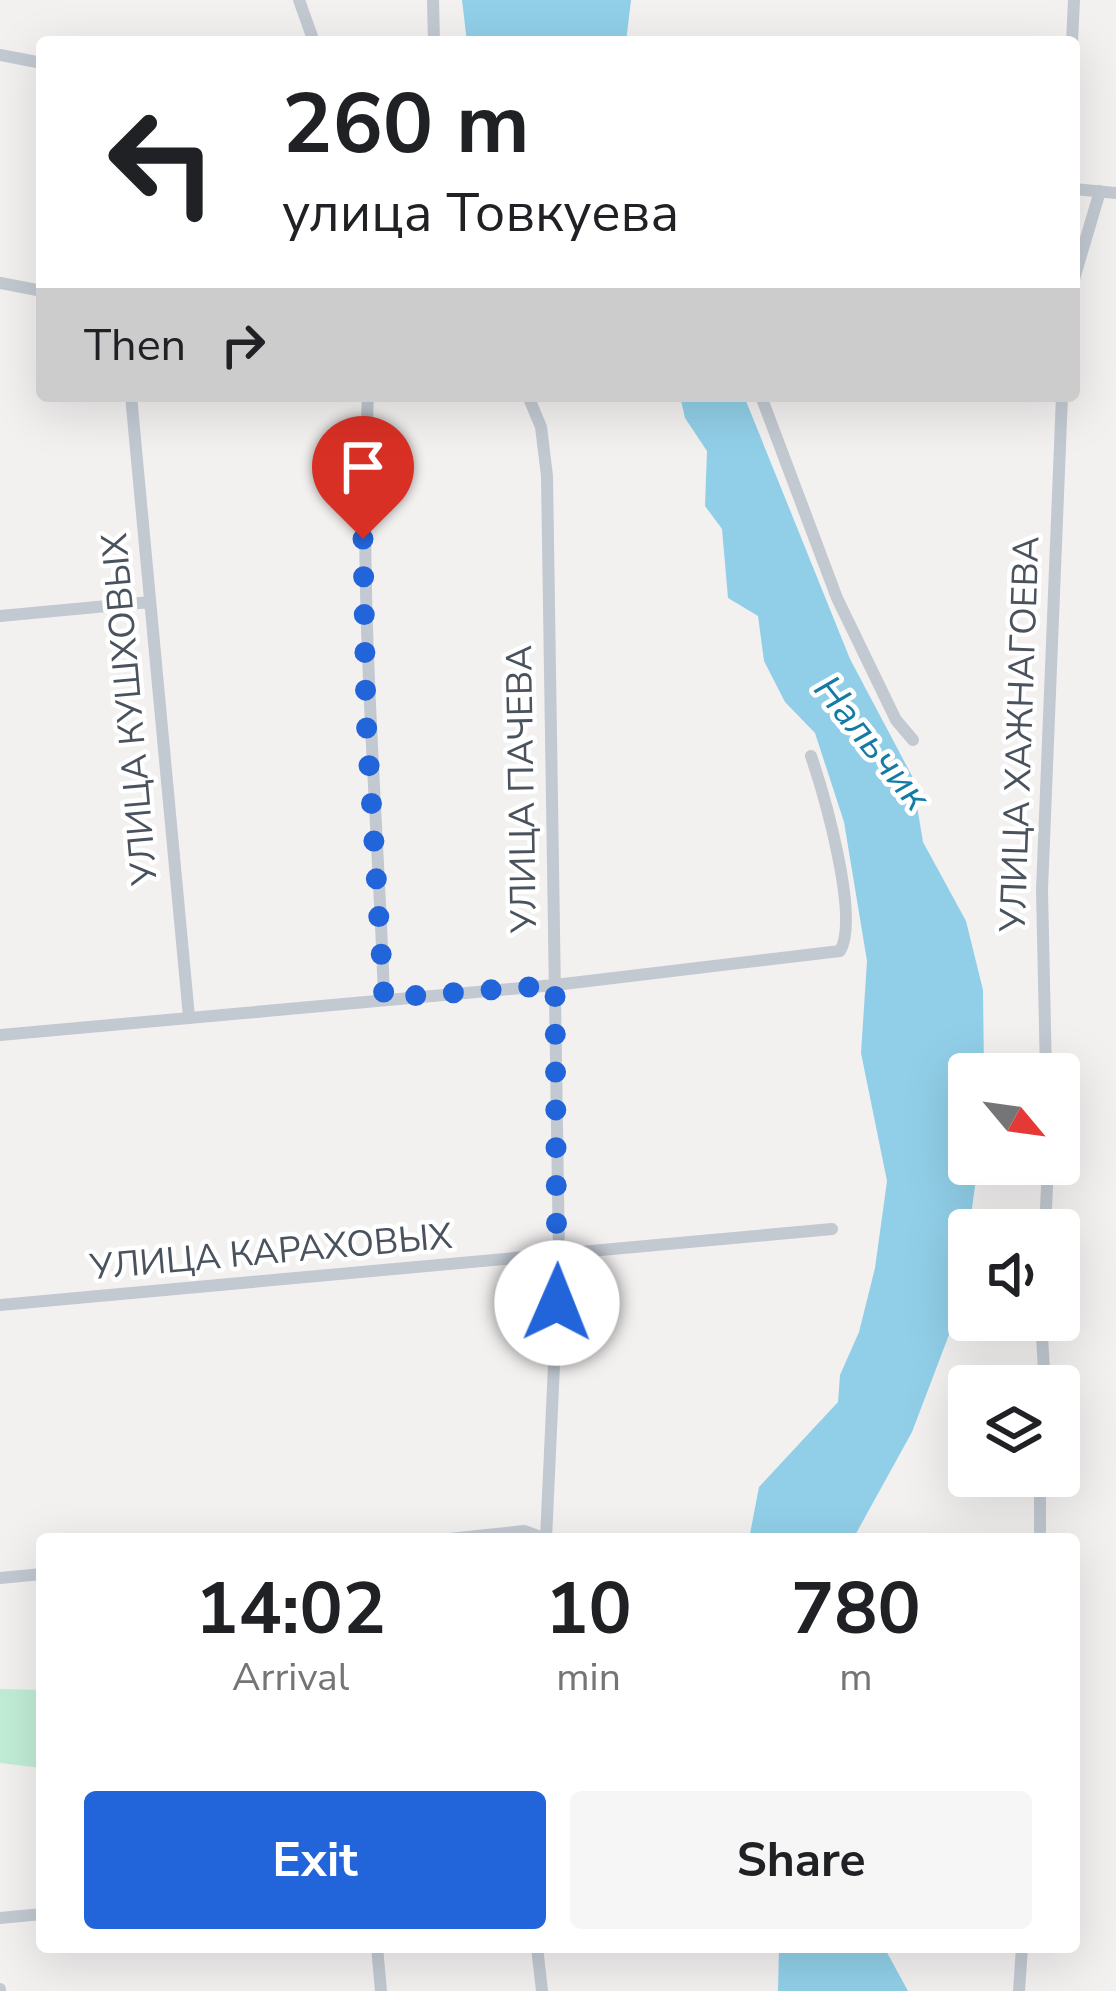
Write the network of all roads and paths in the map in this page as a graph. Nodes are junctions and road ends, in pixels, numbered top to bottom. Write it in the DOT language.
graph roads {
  1 [pos="298,0"];
  2 [pos="433,0"];
  3 [pos="1074,0"];
  4 [pos="312,36"];
  5 [pos="434,36"];
  6 [pos="1072,36"];
  7 [pos="0,55"];
  8 [pos="36,62"];
  9 [pos="1080,189"];
  10 [pos="1100,191"];
  11 [pos="1116,193"];
  12 [pos="1080,259"];
  13 [pos="0,283"];
  14 [pos="36,290"];
  15 [pos="132,402"];
  16 [pos="368,402"];
  17 [pos="531,402"];
  18 [pos="763,402"];
  19 [pos="1062,402"];
  20 [pos="150,602"];
  21 [pos="0,616"];
  22 [pos="913,740"];
  23 [pos="811,756"];
  24 [pos="555,985"];
  25 [pos="384,998"];
  26 [pos="189,1017"];
  27 [pos="0,1035"];
  28 [pos="1046,1053"];
  29 [pos="832,1229"];
  30 [pos="559,1256"];
  31 [pos="0,1305"];
  32 [pos="1040,1497"];
  33 [pos="546,1533"];
  34 [pos="1040,1533"];
  35 [pos="36,1575"];
  36 [pos="0,1578"];
  37 [pos="36,1915"];
  38 [pos="0,1918"];
  39 [pos="378,1953"];
  40 [pos="538,1953"];
  41 [pos="1022,1953"];
  42 [pos="381,1991"];
  43 [pos="542,1991"];
  44 [pos="1019,1991"];
  1 -- 4 [label="street"];
  2 -- 5 [label="street"];
  3 -- 6 [label="street"];
  7 -- 8 [label="street"];
  9 -- 10 [label="street"];
  10 -- 11 [label="street"];
  10 -- 12 [label="street"];
  13 -- 14 [label="street"];
  15 -- 20 [label="street, УЛИЦА КУШХОВЫХ"];
  16 -- 25 [label="street"];
  17 -- 24 [label="street, УЛИЦА ПАЧЕВА"];
  18 -- 22 [label="street"];
  19 -- 28 [label="street, УЛИЦА ХАЖНАГОЕВА"];
  20 -- 21 [label="street"];
  20 -- 26 [label="street, УЛИЦА КУШХОВЫХ"];
  23 -- 24 [label="street"];
  24 -- 25 [label="street"];
  24 -- 30 [label="street, УЛИЦА ПАЧЕВА"];
  25 -- 26 [label="street"];
  26 -- 27 [label="street"];
  29 -- 30 [label="street, УЛИЦА КАРАХОВЫХ"];
  30 -- 31 [label="street, УЛИЦА КАРАХОВЫХ"];
  30 -- 33 [label="street, УЛИЦА ПАЧЕВА"];
  32 -- 34 [label="street"];
  35 -- 36 [label="street"];
  37 -- 38 [label="street"];
  39 -- 42 [label="street"];
  40 -- 43 [label="street"];
  41 -- 44 [label="street"];
}
